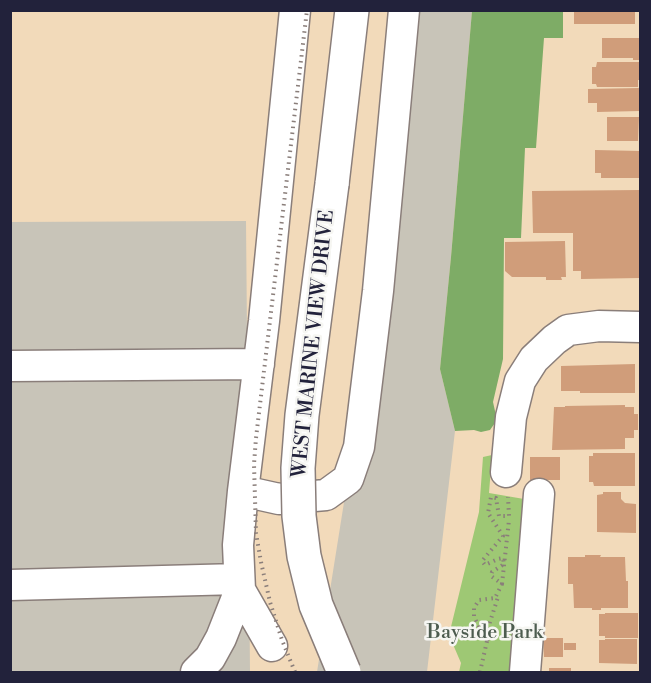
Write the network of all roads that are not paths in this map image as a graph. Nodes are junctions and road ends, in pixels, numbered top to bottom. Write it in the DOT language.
graph roads {
  1 [pos="295,10"];
  2 [pos="352,10"];
  3 [pos="404,10"];
  4 [pos="640,327"];
  5 [pos="259,364"];
  6 [pos="10,366"];
  7 [pos="506,472"];
  8 [pos="243,491"];
  9 [pos="538,494"];
  10 [pos="239,584"];
  11 [pos="10,585"];
  12 [pos="272,646"];
  13 [pos="196,672"];
  14 [pos="344,672"];
  15 [pos="525,672"];
  1 -- 5 [label="street"];
  2 -- 14 [label="main road, WEST MARINE VIEW DRIVE, bridge"];
  3 -- 8 [label="street"];
  4 -- 7 [label="street"];
  5 -- 6 [label="street"];
  5 -- 8 [label="street"];
  8 -- 10 [label="street"];
  9 -- 15 [label="street"];
  10 -- 11 [label="street"];
  10 -- 12 [label="street"];
  10 -- 13 [label="street"];
}
